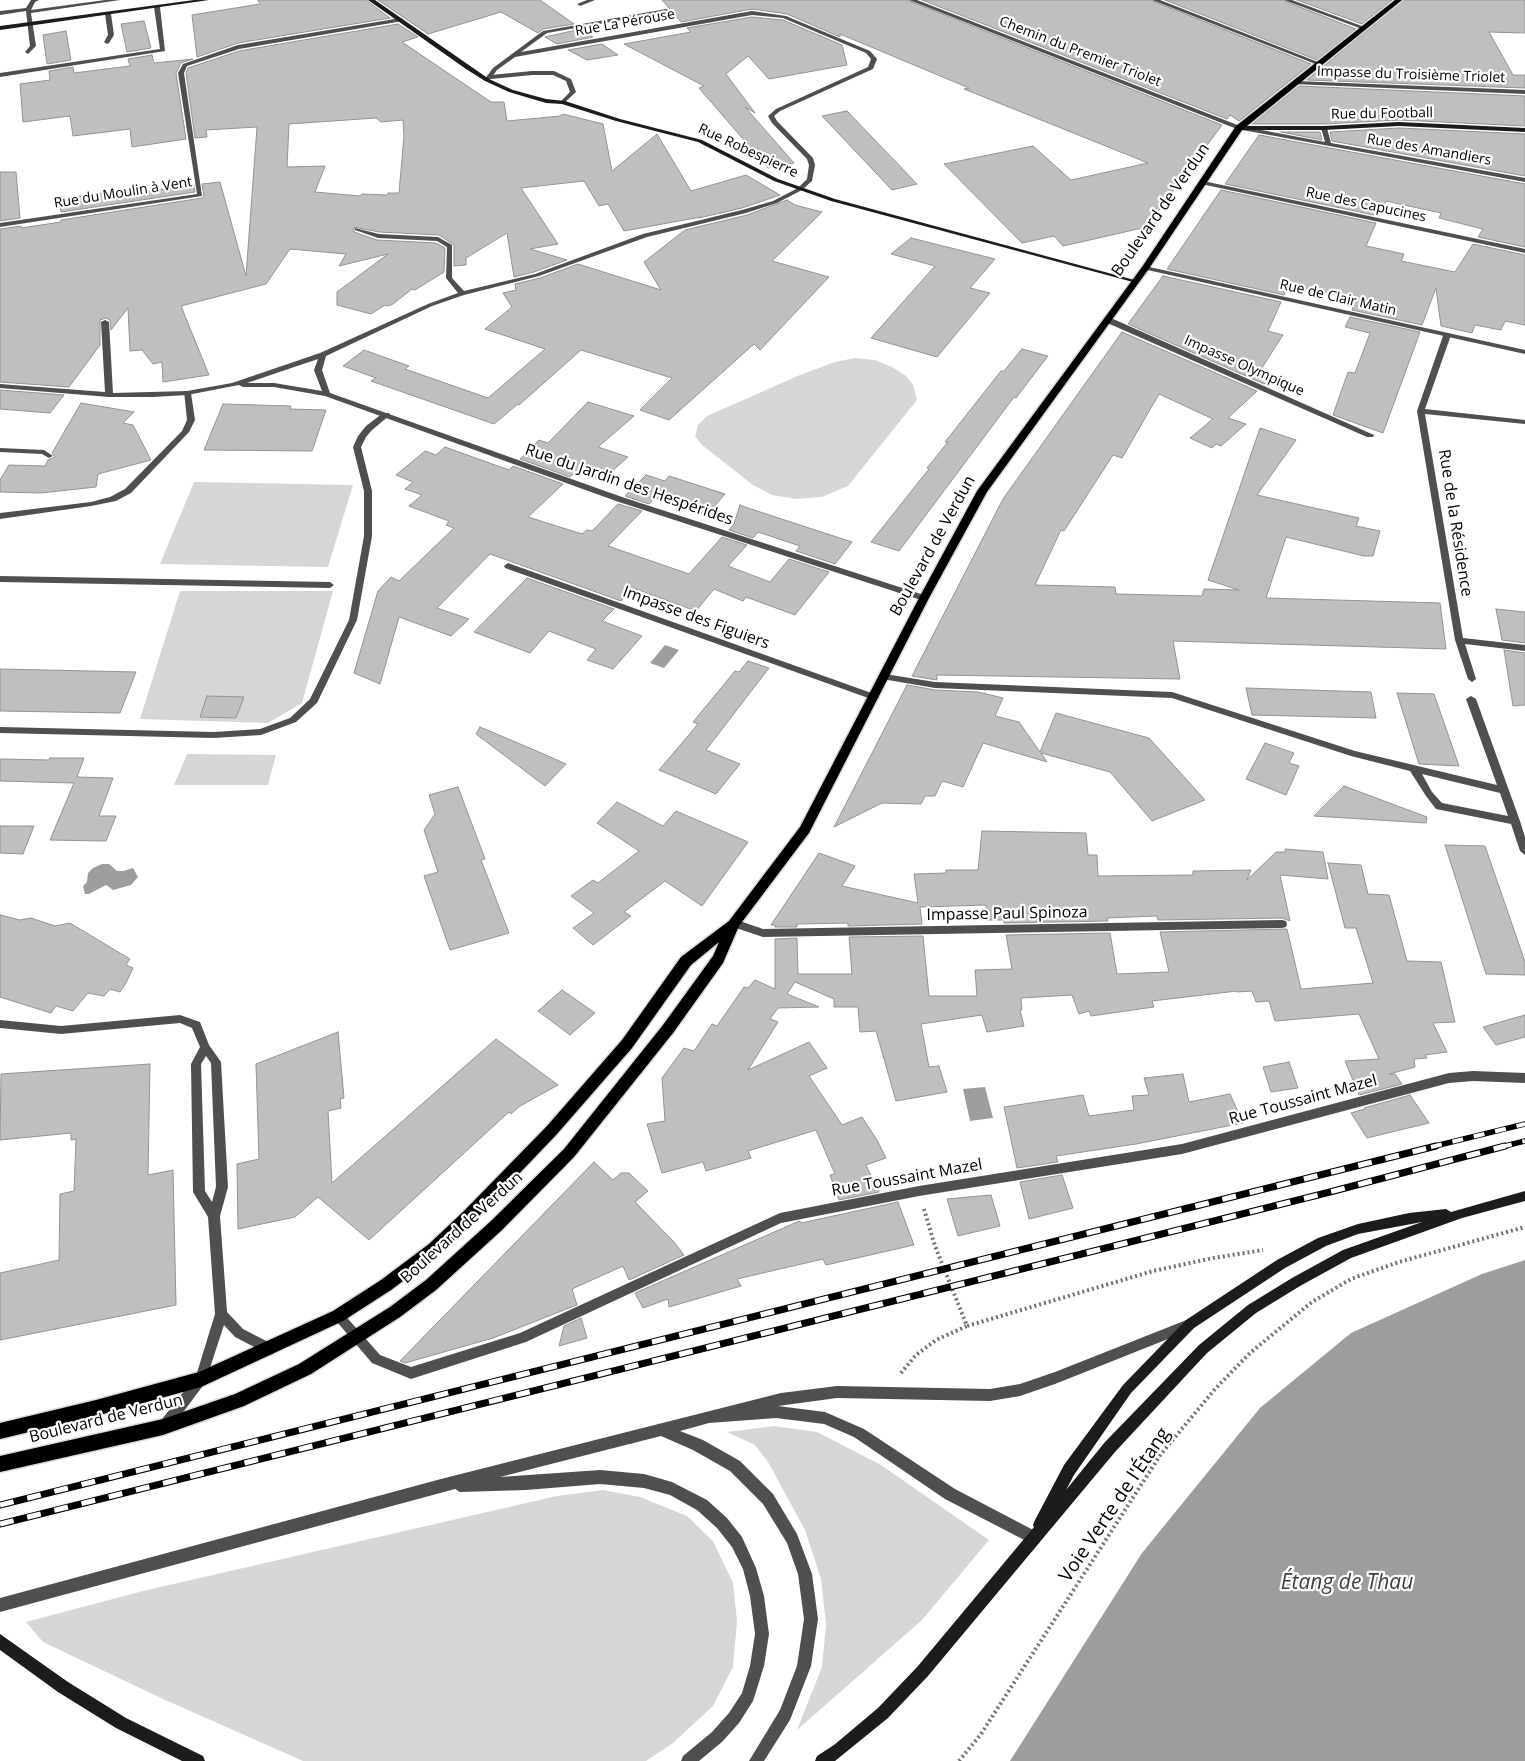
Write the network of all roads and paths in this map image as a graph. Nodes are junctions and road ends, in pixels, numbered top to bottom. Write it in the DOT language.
graph roads {
  1 [pos="36,0"];
  2 [pos="117,0"];
  3 [pos="206,0"];
  4 [pos="371,0"];
  5 [pos="592,0"];
  6 [pos="912,0"];
  7 [pos="1154,0"];
  8 [pos="1287,0"];
  9 [pos="1399,0"];
  10 [pos="580,4"];
  11 [pos="157,7"];
  12 [pos="28,10"];
  13 [pos="666,11"];
  14 [pos="0,13"];
  15 [pos="108,14"];
  16 [pos="401,20"];
  17 [pos="30,24"];
  18 [pos="0,28"];
  19 [pos="1364,28"];
  20 [pos="107,42"];
  21 [pos="28,52"];
  22 [pos="516,55"];
  23 [pos="1320,64"];
  24 [pos="0,75"];
  25 [pos="489,78"];
  26 [pos="1295,83"];
  27 [pos="1525,92"];
  28 [pos="564,102"];
  29 [pos="1240,128"];
  30 [pos="1324,128"];
  31 [pos="1525,130"];
  32 [pos="1329,145"];
  33 [pos="1525,180"];
  34 [pos="1203,183"];
  35 [pos="800,189"];
  36 [pos="0,225"];
  37 [pos="357,230"];
  38 [pos="1525,251"];
  39 [pos="1145,268"];
  40 [pos="1135,281"];
  41 [pos="462,294"];
  42 [pos="1108,320"];
  43 [pos="106,322"];
  44 [pos="1447,335"];
  45 [pos="1525,352"];
  46 [pos="323,355"];
  47 [pos="232,385"];
  48 [pos="1,388"];
  49 [pos="187,393"];
  50 [pos="326,394"];
  51 [pos="109,395"];
  52 [pos="1421,411"];
  53 [pos="386,415"];
  54 [pos="1525,422"];
  55 [pos="1370,435"];
  56 [pos="0,450"];
  57 [pos="49,456"];
  58 [pos="0,516"];
  59 [pos="508,566"];
  60 [pos="0,579"];
  61 [pos="330,585"];
  62 [pos="924,598"];
  63 [pos="1459,640"];
  64 [pos="1525,648"];
  65 [pos="885,677"];
  66 [pos="1472,679"];
  67 [pos="874,697"];
  68 [pos="1471,699"];
  69 [pos="0,730"];
  70 [pos="1414,769"];
  71 [pos="1504,790"];
  72 [pos="1515,821"];
  73 [pos="1525,851"];
  74 [pos="734,924"];
  75 [pos="1282,924"];
  76 [pos="0,1024"];
  77 [pos="205,1047"];
  78 [pos="1525,1078"];
  79 [pos="919,1191"];
  80 [pos="1525,1196"];
  81 [pos="1462,1213"];
  82 [pos="214,1216"];
  83 [pos="1525,1228"];
  84 [pos="1280,1264"];
  85 [pos="1296,1282"];
  86 [pos="1312,1302"];
  87 [pos="222,1314"];
  88 [pos="338,1316"];
  89 [pos="1190,1324"];
  90 [pos="966,1326"];
  91 [pos="356,1338"];
  92 [pos="270,1349"];
  93 [pos="201,1380"];
  94 [pos="886,1392"];
  95 [pos="709,1417"];
  96 [pos="163,1428"];
  97 [pos="661,1429"];
  98 [pos="0,1431"];
  99 [pos="0,1464"];
  100 [pos="442,1486"];
  101 [pos="1034,1538"];
  102 [pos="0,1606"];
  103 [pos="2,1642"];
  104 [pos="198,1761"];
  105 [pos="688,1761"];
  106 [pos="756,1761"];
  107 [pos="822,1761"];
  108 [pos="959,1761"];
  1 -- 12 [label="street"];
  2 -- 12 [label="street"];
  3 -- 11 [label="street"];
  4 -- 16 [label="street, Rue Robespierre"];
  5 -- 10 [label="street"];
  6 -- 29 [label="street, Chemin du Premier Triolet"];
  7 -- 23 [label="street"];
  8 -- 19 [label="street"];
  9 -- 19 [label="main road, Boulevard de Verdun"];
  11 -- 15 [label="street"];
  11 -- 24 [label="street"];
  12 -- 14 [label="street"];
  12 -- 17 [label="street"];
  13 -- 22 [label="street"];
  15 -- 17 [label="street"];
  15 -- 20 [label="street"];
  16 -- 25 [label="street, Rue Robespierre"];
  16 -- 36 [label="street, Rue du Moulin à Vent"];
  17 -- 18 [label="street"];
  17 -- 21 [label="street"];
  19 -- 23 [label="main road, Boulevard de Verdun"];
  22 -- 25 [label="street"];
  22 -- 35 [label="street, Rue La Pérouse"];
  23 -- 26 [label="main road, Boulevard de Verdun"];
  25 -- 28 [label="street, Rue Robespierre"];
  25 -- 28 [label="street"];
  26 -- 27 [label="street, Impasse du Troisième Triolet"];
  26 -- 29 [label="main road, Boulevard de Verdun"];
  28 -- 35 [label="street, Rue Robespierre"];
  29 -- 30 [label="street, Rue du Football"];
  29 -- 32 [label="street, Rue des Amandiers"];
  29 -- 34 [label="main road, Boulevard de Verdun"];
  30 -- 31 [label="street, Rue du Football"];
  30 -- 32 [label="street"];
  32 -- 33 [label="street, Rue des Amandiers"];
  34 -- 38 [label="street, Rue des Capucines"];
  34 -- 39 [label="main road, Boulevard de Verdun"];
  35 -- 40 [label="street, Rue Robespierre"];
  35 -- 41 [label="street"];
  37 -- 41 [label="street"];
  39 -- 40 [label="main road, Boulevard de Verdun"];
  39 -- 44 [label="street, Rue de Clair Matin"];
  40 -- 42 [label="main road, Boulevard de Verdun"];
  41 -- 46 [label="street"];
  42 -- 55 [label="street, Impasse Olympique"];
  42 -- 62 [label="main road, Boulevard de Verdun"];
  43 -- 51 [label="street"];
  44 -- 45 [label="street, Rue de Clair Matin"];
  44 -- 52 [label="street, Rue de la Résidence"];
  46 -- 47 [label="street"];
  46 -- 50 [label="street"];
  47 -- 49 [label="street"];
  47 -- 50 [label="street, Rue du Jardin des Hespérides"];
  48 -- 51 [label="street"];
  49 -- 51 [label="street"];
  49 -- 58 [label="street"];
  50 -- 53 [label="street, Rue du Jardin des Hespérides"];
  52 -- 54 [label="street"];
  52 -- 63 [label="street, Rue de la Résidence"];
  53 -- 62 [label="street, Rue du Jardin des Hespérides"];
  53 -- 69 [label="street"];
  56 -- 57 [label="street"];
  59 -- 67 [label="street, Impasse des Figuiers"];
  60 -- 61 [label="street"];
  62 -- 65 [label="main road, Boulevard de Verdun"];
  63 -- 64 [label="street"];
  63 -- 66 [label="street, Rue de la Résidence"];
  65 -- 67 [label="main road, Boulevard de Verdun"];
  65 -- 70 [label="street"];
  67 -- 74 [label="main road, Boulevard de Verdun"];
  68 -- 71 [label="street"];
  70 -- 71 [label="street"];
  70 -- 72 [label="street"];
  71 -- 72 [label="street"];
  72 -- 73 [label="street"];
  74 -- 75 [label="street, Impasse Paul Spinoza"];
  74 -- 88 [label="main road, Boulevard de Verdun"];
  74 -- 91 [label="main road, Boulevard de Verdun"];
  76 -- 77 [label="street"];
  77 -- 82 [label="street"];
  77 -- 82 [label="street"];
  78 -- 79 [label="street, Rue Toussaint Mazel"];
  79 -- 90 [label="path"];
  79 -- 91 [label="street, Rue Toussaint Mazel"];
  80 -- 81 [label="street"];
  81 -- 84 [label="street"];
  81 -- 85 [label="street"];
  82 -- 87 [label="street"];
  83 -- 86 [label="path, Voie Verte de l'Étang"];
  84 -- 89 [label="street"];
  84 -- 90 [label="path"];
  85 -- 86 [label="path"];
  85 -- 101 [label="street"];
  86 -- 108 [label="path, Voie Verte de l'Étang"];
  87 -- 92 [label="street"];
  87 -- 93 [label="street"];
  88 -- 91 [label="street, Rue Toussaint Mazel"];
  88 -- 92 [label="main road, Boulevard de Verdun"];
  89 -- 94 [label="street"];
  89 -- 101 [label="street"];
  90 -- 94 [label="path"];
  91 -- 96 [label="main road, Boulevard de Verdun"];
  92 -- 93 [label="main road, Boulevard de Verdun"];
  93 -- 96 [label="street"];
  93 -- 98 [label="main road, Boulevard de Verdun"];
  94 -- 95 [label="street"];
  95 -- 97 [label="street"];
  95 -- 101 [label="street"];
  96 -- 99 [label="main road, Boulevard de Verdun"];
  97 -- 100 [label="street"];
  97 -- 106 [label="street"];
  100 -- 102 [label="street"];
  100 -- 105 [label="street"];
  101 -- 107 [label="street"];
  103 -- 104 [label="street"];
}
